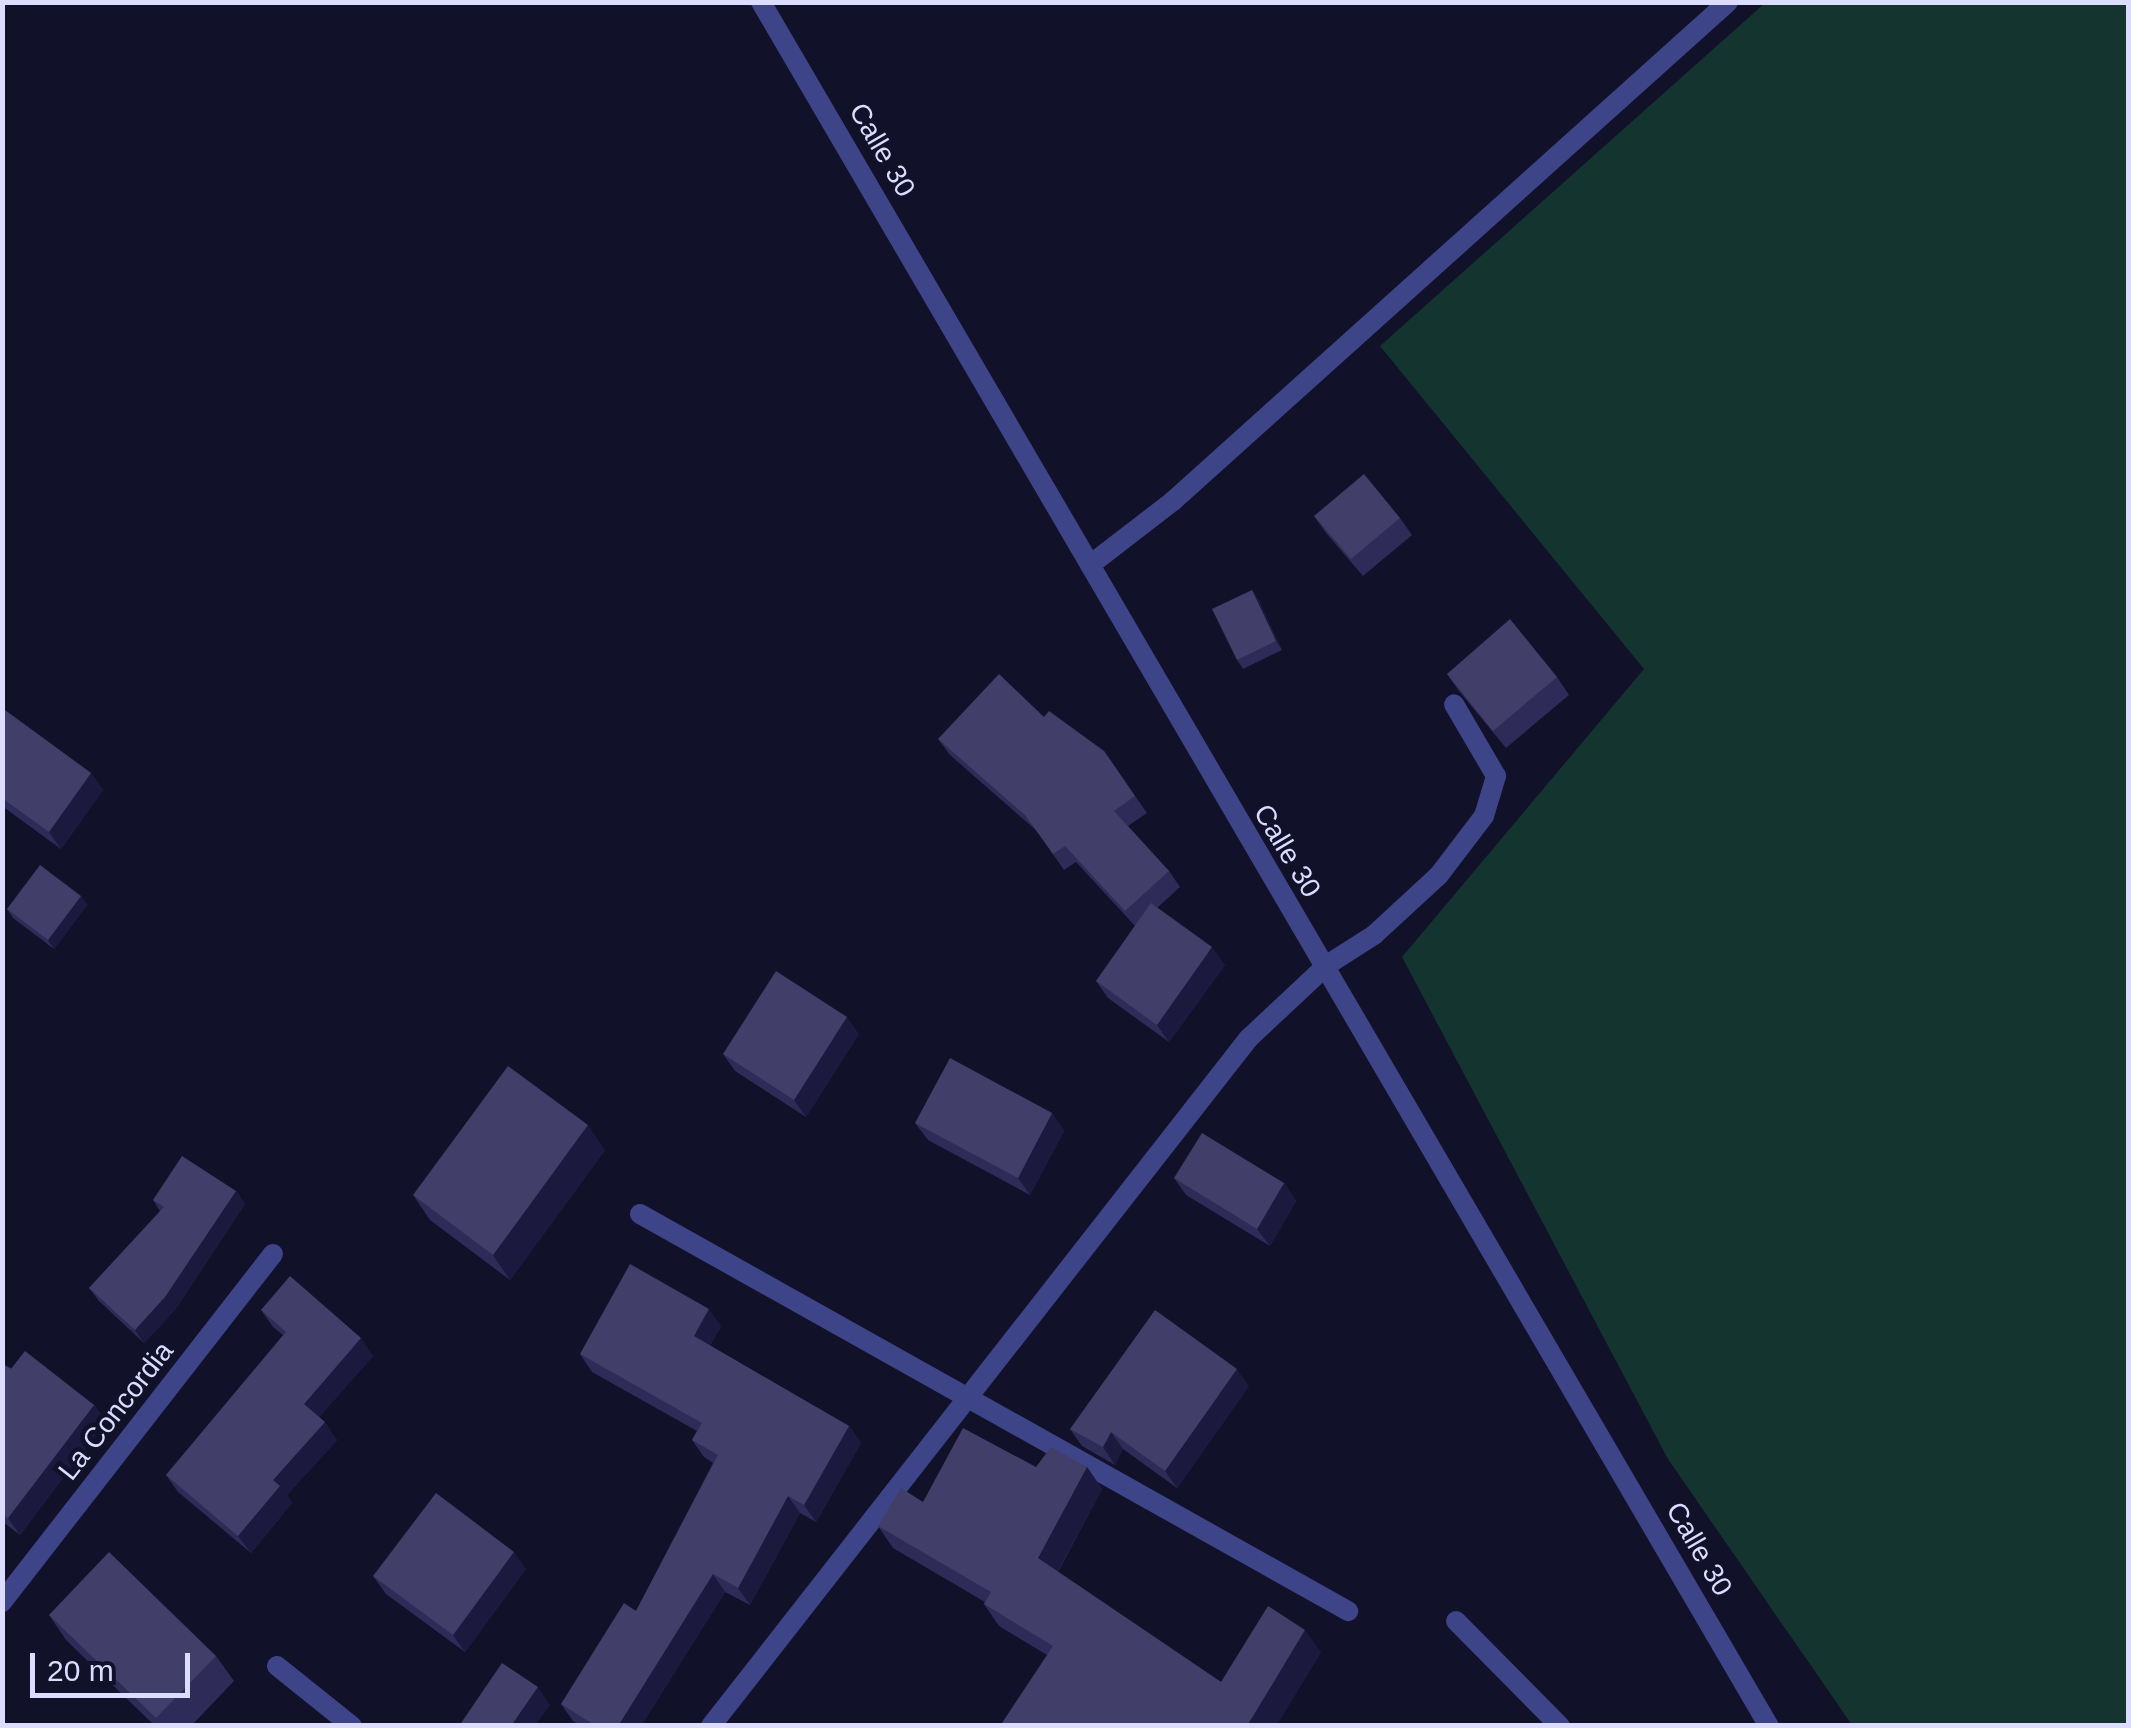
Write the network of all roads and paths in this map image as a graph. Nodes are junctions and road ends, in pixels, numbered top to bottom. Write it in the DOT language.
graph roads {
  1 [pos="762,2"];
  2 [pos="1728,2"];
  3 [pos="1094,562"];
  4 [pos="1454,704"];
  5 [pos="1332,962"];
  6 [pos="640,1214"];
  7 [pos="273,1254"];
  8 [pos="966,1392"];
  9 [pos="2,1602"];
  10 [pos="1348,1610"];
  11 [pos="1456,1621"];
  12 [pos="277,1666"];
  13 [pos="352,1726"];
  14 [pos="712,1726"];
  15 [pos="1560,1726"];
  16 [pos="1770,1726"];
  1 -- 3 [label="street, Calle 30"];
  2 -- 3 [label="street"];
  3 -- 5 [label="street, Calle 30"];
  4 -- 5 [label="street"];
  5 -- 8 [label="street"];
  5 -- 16 [label="street, Calle 30"];
  6 -- 8 [label="street"];
  7 -- 9 [label="street, La Concordia"];
  8 -- 10 [label="street"];
  8 -- 14 [label="street"];
  11 -- 15 [label="street"];
  12 -- 13 [label="street"];
}
